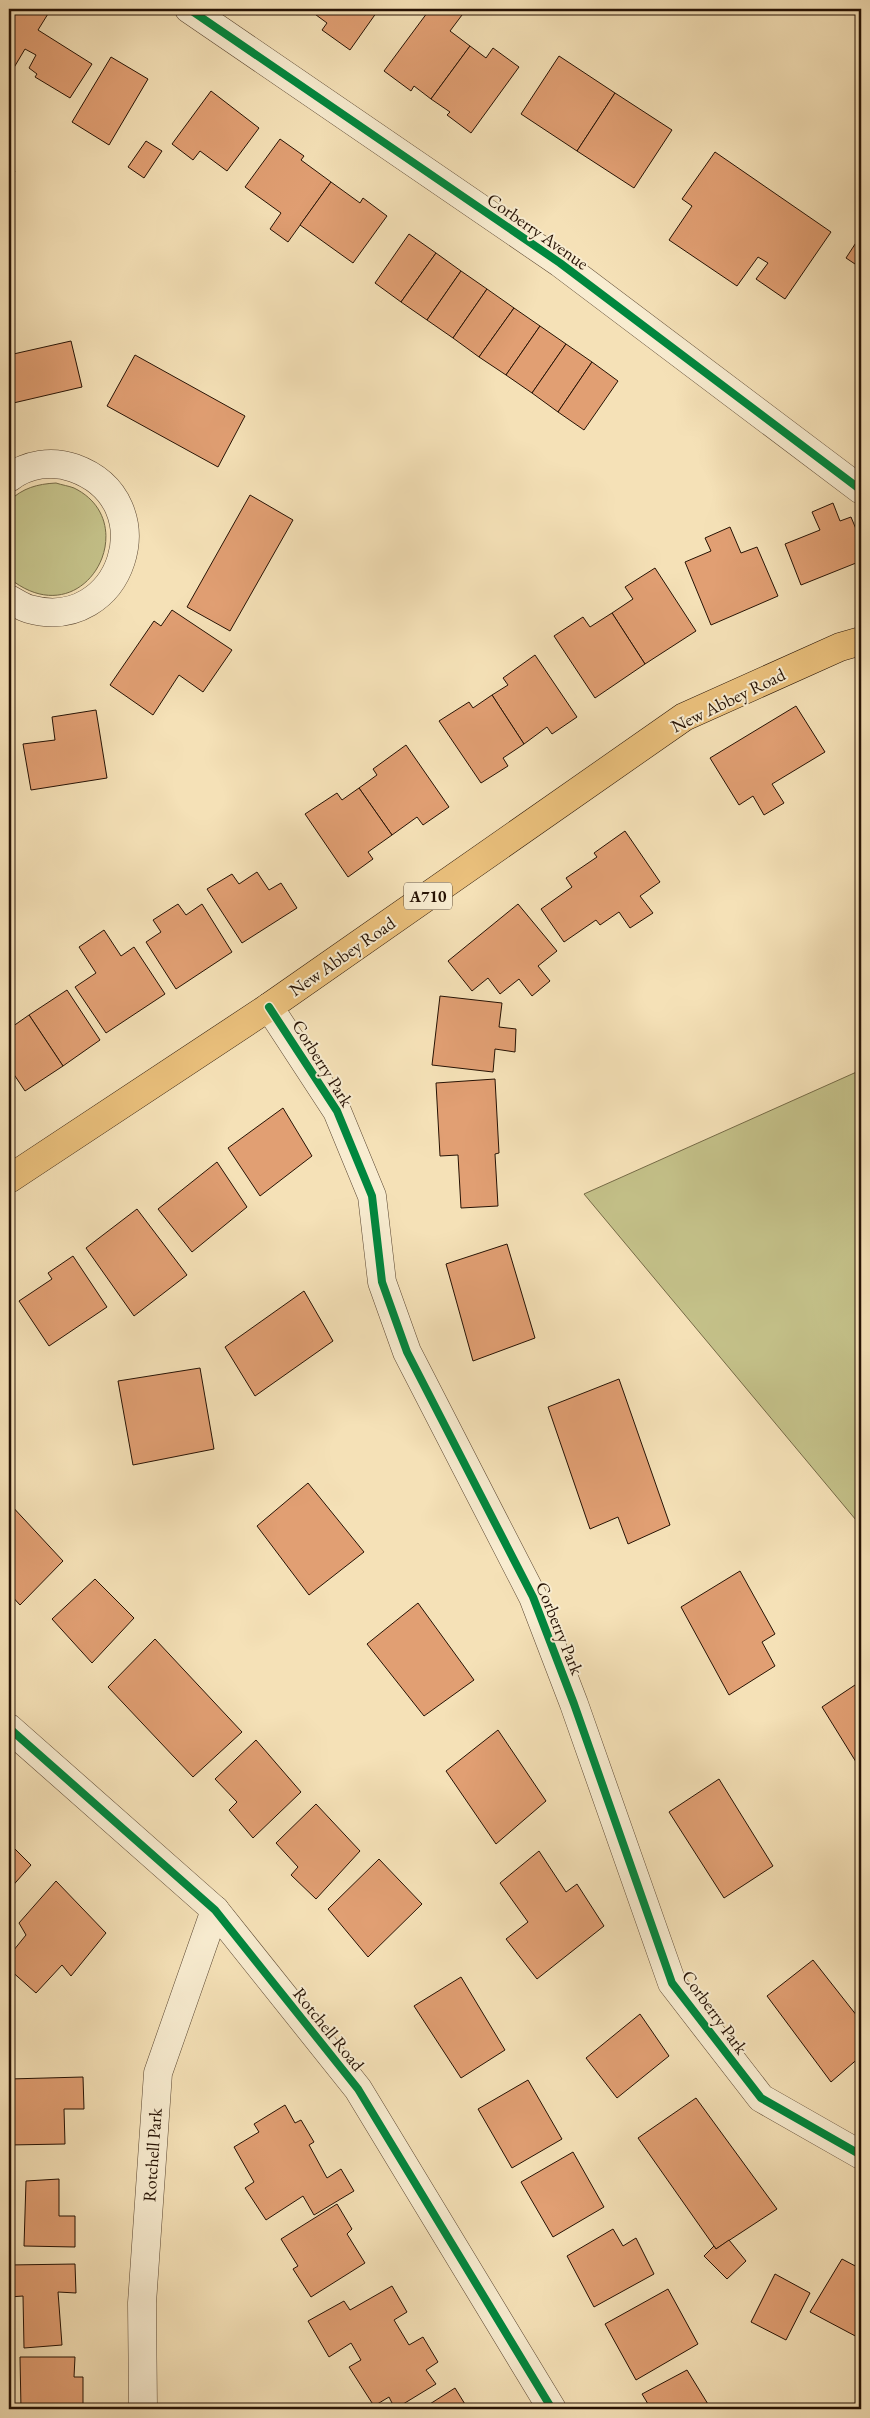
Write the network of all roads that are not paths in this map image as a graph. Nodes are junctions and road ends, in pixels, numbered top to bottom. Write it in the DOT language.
graph roads {
  1 [pos="189,9"];
  2 [pos="9,478"];
  3 [pos="861,490"];
  4 [pos="9,599"];
  5 [pos="861,641"];
  6 [pos="269,1007"];
  7 [pos="9,1179"];
  8 [pos="9,1728"];
  9 [pos="215,1910"];
  10 [pos="861,2155"];
  11 [pos="143,2409"];
  12 [pos="552,2409"];
  1 -- 3 [label="street, Corberry Avenue"];
  2 -- 4 [label="street"];
  5 -- 6 [label="main road, New Abbey Road / A710"];
  6 -- 7 [label="main road, New Abbey Road / A710"];
  6 -- 10 [label="street, Corberry Park"];
  8 -- 9 [label="street, Rotchell Road"];
  9 -- 11 [label="street, Rotchell Park"];
  9 -- 12 [label="street, Rotchell Road"];
}
